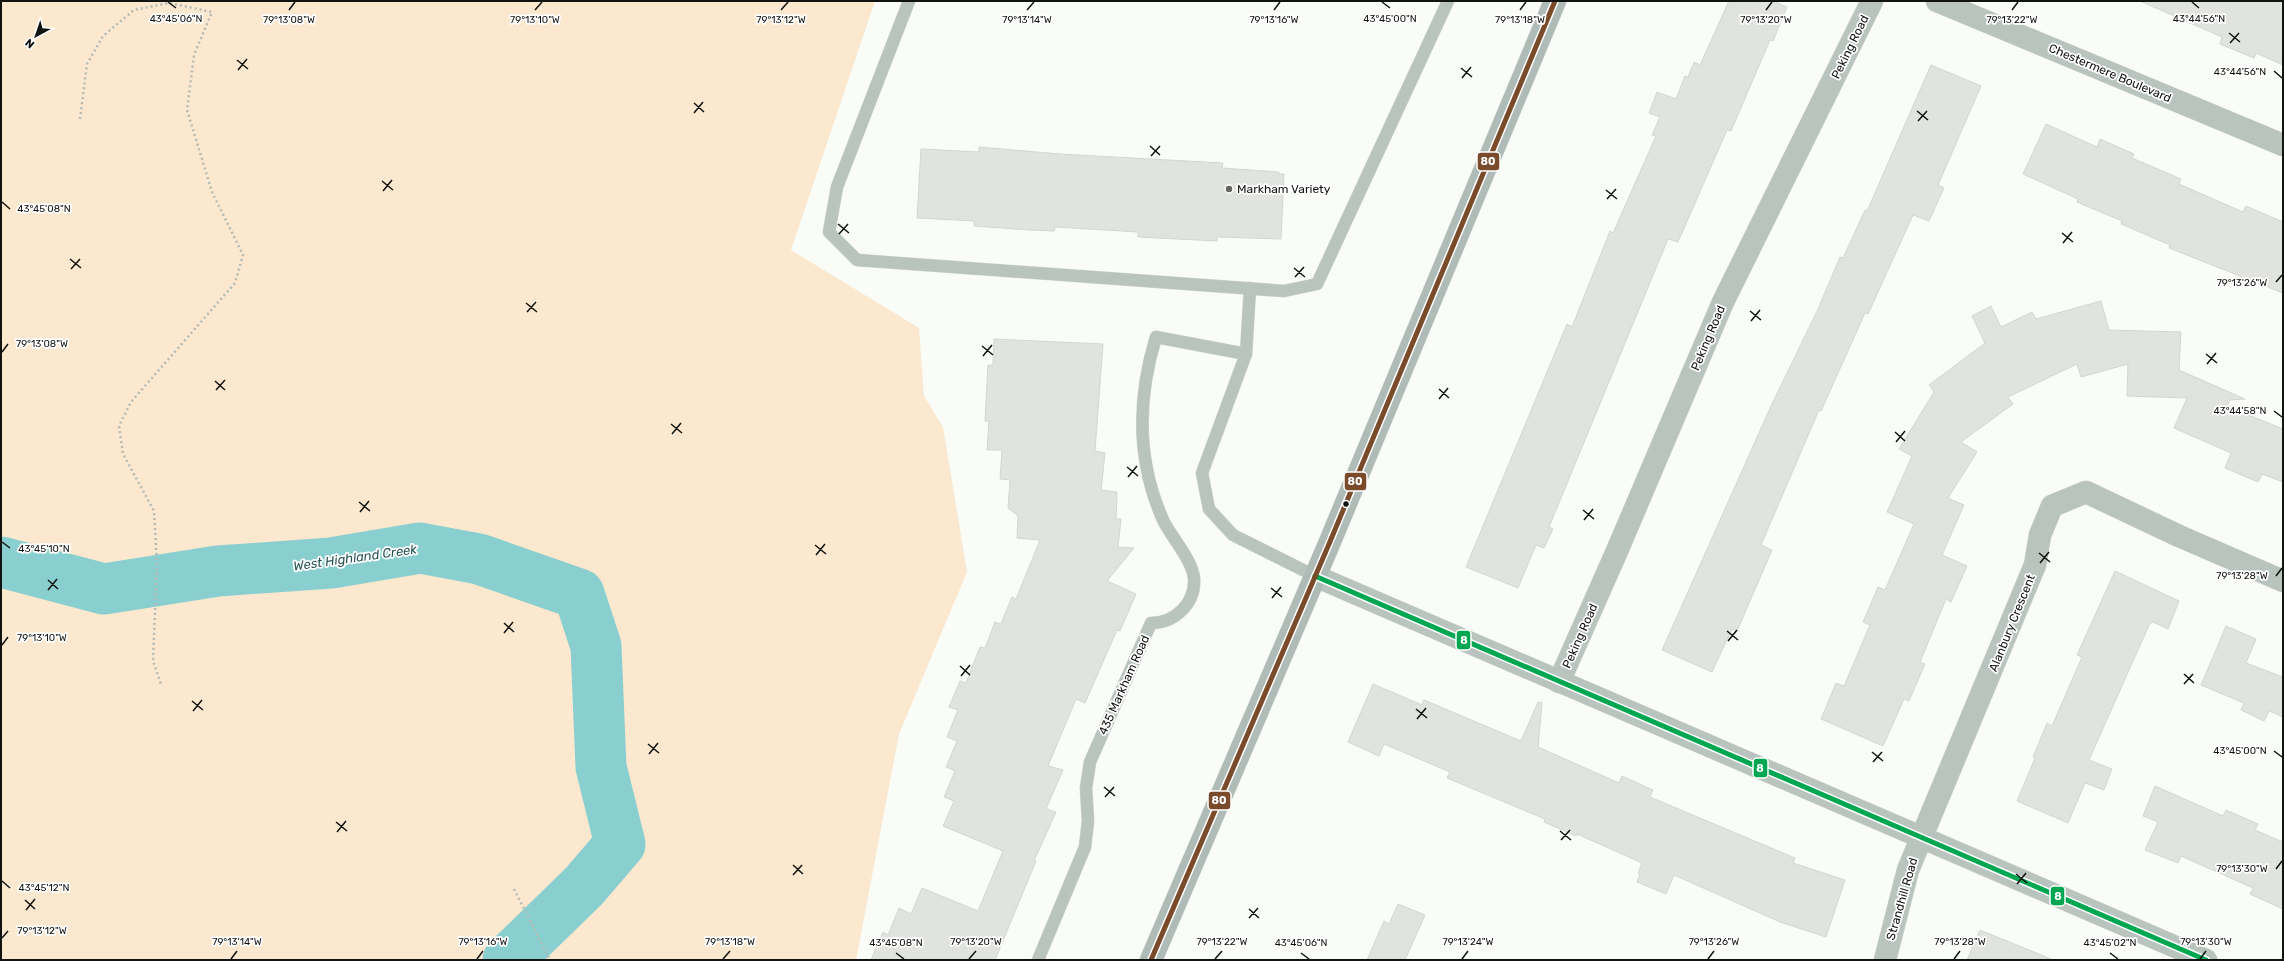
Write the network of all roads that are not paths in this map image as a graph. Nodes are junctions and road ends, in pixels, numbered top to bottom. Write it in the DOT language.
graph roads {
  1 [pos="909,1"];
  2 [pos="1448,1"];
  3 [pos="1555,1"];
  4 [pos="1872,1"];
  5 [pos="1937,1"];
  6 [pos="2283,145"];
  7 [pos="1250,288"];
  8 [pos="1246,354"];
  9 [pos="1314,576"];
  10 [pos="2283,581"];
  11 [pos="1558,682"];
  12 [pos="1920,838"];
  13 [pos="1038,960"];
  14 [pos="1151,960"];
  15 [pos="1885,960"];
  16 [pos="2206,960"];
  1 -- 7 [label="lane"];
  2 -- 7 [label="lane"];
  3 -- 9 [label="main road"];
  4 -- 11 [label="street, Peking Road"];
  5 -- 6 [label="street, Chestermere Boulevard"];
  7 -- 8 [label="lane"];
  8 -- 9 [label="lane"];
  8 -- 13 [label="lane, 435 Markham Road"];
  9 -- 11 [label="street"];
  9 -- 14 [label="main road"];
  10 -- 12 [label="street, Alanbury Crescent"];
  11 -- 12 [label="street"];
  12 -- 15 [label="street, Strandhill Road"];
  12 -- 16 [label="street"];
}
